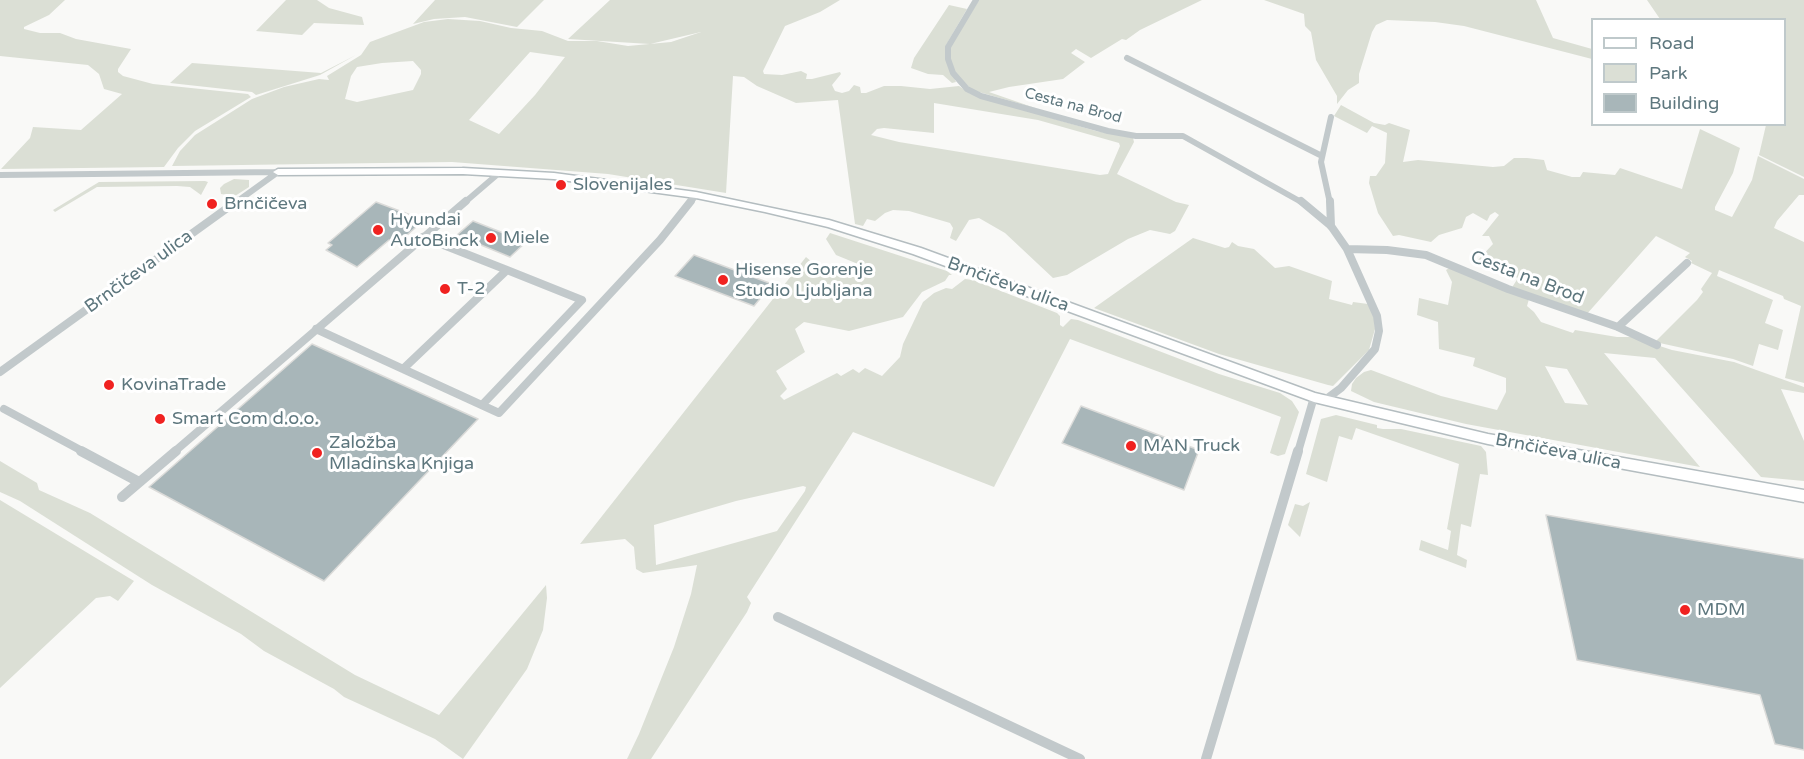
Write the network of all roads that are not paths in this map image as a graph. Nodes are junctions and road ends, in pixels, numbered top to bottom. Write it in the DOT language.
graph roads {
  1 [pos="976,0"];
  2 [pos="1127,58"];
  3 [pos="1331,117"];
  4 [pos="1322,156"];
  5 [pos="278,172"];
  6 [pos="499,173"];
  7 [pos="0,176"];
  8 [pos="696,195"];
  9 [pos="1331,226"];
  10 [pos="423,237"];
  11 [pos="1347,249"];
  12 [pos="1687,263"];
  13 [pos="507,270"];
  14 [pos="1618,327"];
  15 [pos="316,329"];
  16 [pos="1657,345"];
  17 [pos="403,369"];
  18 [pos="0,372"];
  19 [pos="1319,398"];
  20 [pos="482,405"];
  21 [pos="4,409"];
  22 [pos="139,482"];
  23 [pos="1804,496"];
  24 [pos="122,497"];
  25 [pos="778,617"];
  26 [pos="1080,759"];
  27 [pos="1206,759"];
  1 -- 9 [label="street, Cesta na Brod"];
  2 -- 4 [label="street"];
  3 -- 4 [label="street"];
  4 -- 9 [label="street"];
  5 -- 6 [label="street, Brnčičeva ulica"];
  5 -- 7 [label="street, Brnčičeva ulica"];
  5 -- 18 [label="street, Brnčičeva ulica"];
  6 -- 8 [label="street, Brnčičeva ulica"];
  6 -- 10 [label="street"];
  8 -- 19 [label="street, Brnčičeva ulica"];
  8 -- 20 [label="street"];
  9 -- 11 [label="street, Cesta na Brod"];
  10 -- 13 [label="street"];
  10 -- 15 [label="street"];
  11 -- 14 [label="street, Cesta na Brod"];
  11 -- 19 [label="street, Cesta na Brod"];
  12 -- 14 [label="street"];
  13 -- 17 [label="street"];
  13 -- 20 [label="street"];
  14 -- 16 [label="street, Cesta na Brod"];
  15 -- 17 [label="street"];
  15 -- 22 [label="street"];
  17 -- 20 [label="street"];
  19 -- 23 [label="street, Brnčičeva ulica"];
  19 -- 27 [label="street"];
  21 -- 22 [label="street"];
  22 -- 24 [label="street"];
  25 -- 26 [label="street"];
}
